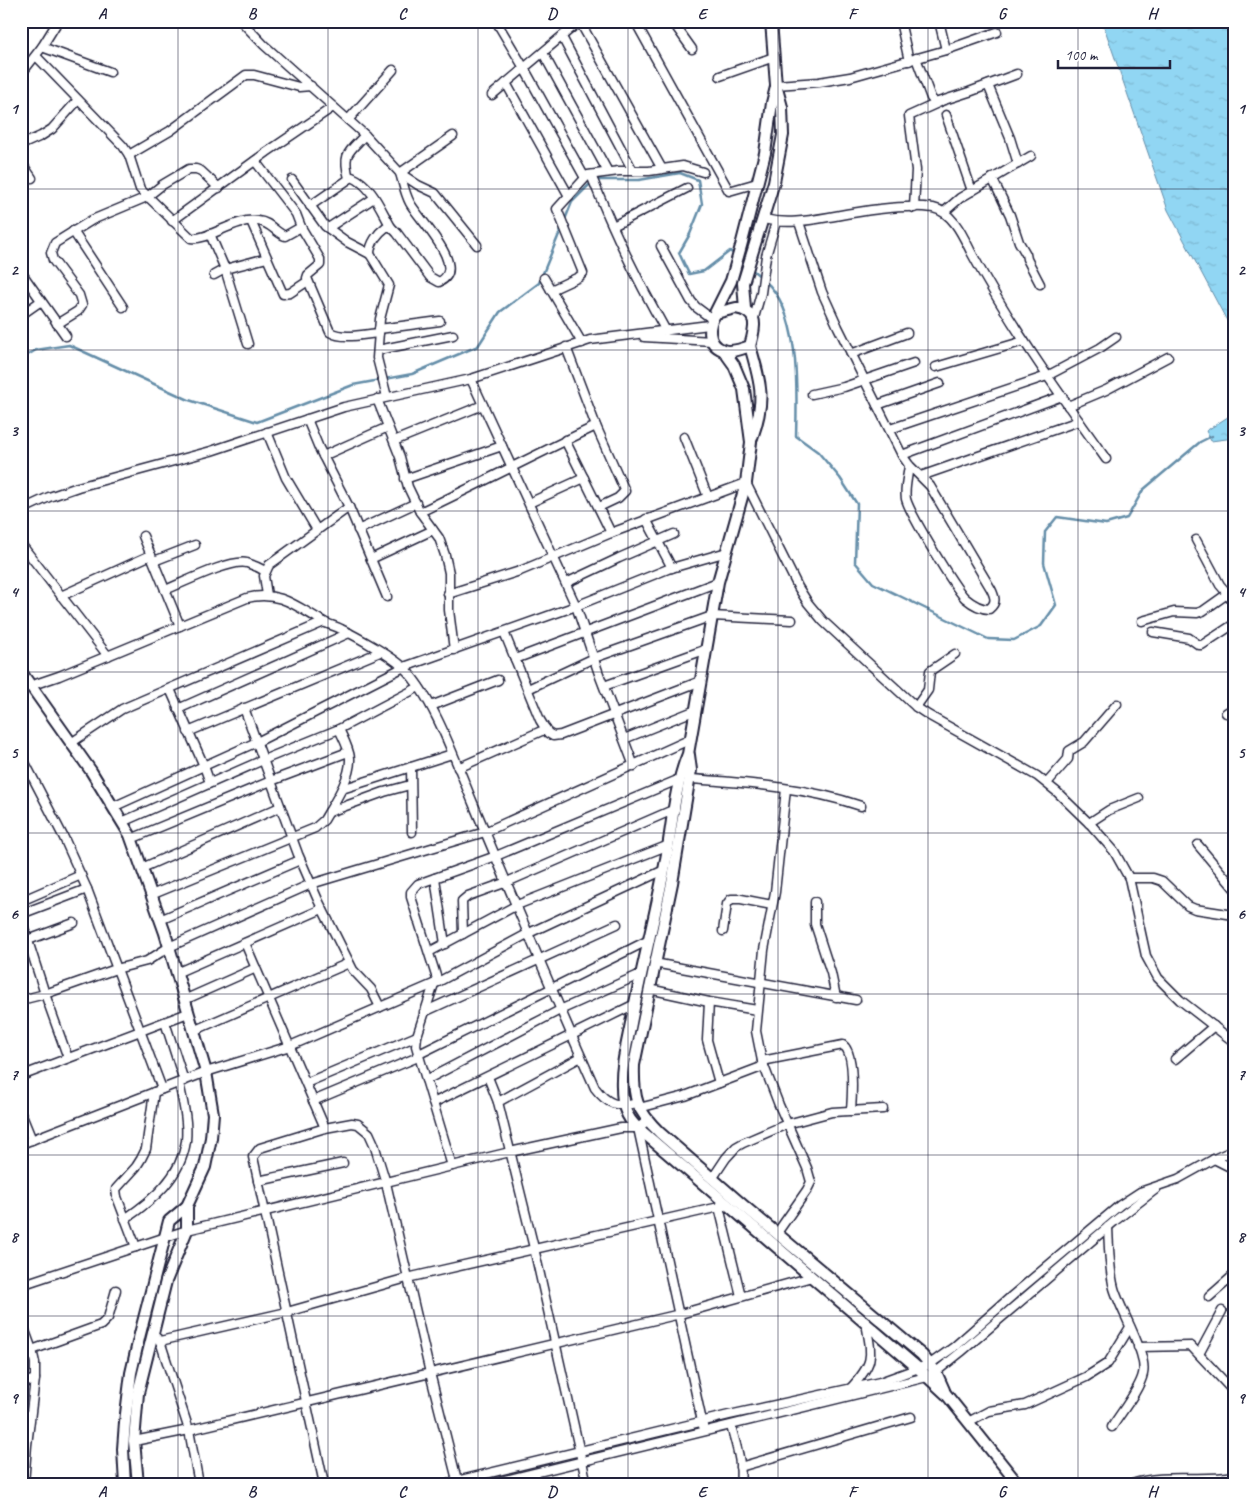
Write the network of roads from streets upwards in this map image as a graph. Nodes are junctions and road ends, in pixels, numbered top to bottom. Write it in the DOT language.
graph roads {
  1 [pos="58,21"];
  2 [pos="241,21"];
  3 [pos="496,21"];
  4 [pos="635,21"];
  5 [pos="672,21"];
  6 [pos="771,21"];
  7 [pos="900,21"];
  8 [pos="939,21"];
  9 [pos="580,22"];
  10 [pos="997,32"];
  11 [pos="562,37"];
  12 [pos="42,47"];
  13 [pos="692,49"];
  14 [pos="946,50"];
  15 [pos="543,53"];
  16 [pos="36,56"];
  17 [pos="774,57"];
  18 [pos="913,59"];
  19 [pos="524,68"];
  20 [pos="393,70"];
  21 [pos="110,72"];
  22 [pos="21,74"];
  23 [pos="1016,74"];
  24 [pos="720,76"];
  25 [pos="506,83"];
  26 [pos="988,84"];
  27 [pos="776,85"];
  28 [pos="311,86"];
  29 [pos="492,95"];
  30 [pos="78,100"];
  31 [pos="940,102"];
  32 [pos="333,107"];
  33 [pos="946,115"];
  34 [pos="348,120"];
  35 [pos="365,136"];
  36 [pos="453,136"];
  37 [pos="21,145"];
  38 [pos="129,155"];
  39 [pos="1031,156"];
  40 [pos="255,161"];
  41 [pos="21,162"];
  42 [pos="1018,164"];
  43 [pos="662,169"];
  44 [pos="634,171"];
  45 [pos="608,172"];
  46 [pos="702,172"];
  47 [pos="400,173"];
  48 [pos="588,176"];
  49 [pos="32,178"];
  50 [pos="349,178"];
  51 [pos="992,178"];
  52 [pos="292,180"];
  53 [pos="757,183"];
  54 [pos="219,188"];
  55 [pos="687,188"];
  56 [pos="972,191"];
  57 [pos="569,196"];
  58 [pos="147,197"];
  59 [pos="374,198"];
  60 [pos="310,206"];
  61 [pos="914,208"];
  62 [pos="944,212"];
  63 [pos="764,219"];
  64 [pos="172,221"];
  65 [pos="250,221"];
  66 [pos="776,222"];
  67 [pos="799,222"];
  68 [pos="612,226"];
  69 [pos="302,228"];
  70 [pos="328,228"];
  71 [pos="391,228"];
  72 [pos="74,231"];
  73 [pos="210,234"];
  74 [pos="477,246"];
  75 [pos="661,246"];
  76 [pos="370,254"];
  77 [pos="266,258"];
  78 [pos="225,269"];
  79 [pos="21,272"];
  80 [pos="214,275"];
  81 [pos="544,278"];
  82 [pos="308,281"];
  83 [pos="1040,284"];
  84 [pos="551,290"];
  85 [pos="41,301"];
  86 [pos="123,307"];
  87 [pos="745,310"];
  88 [pos="21,314"];
  89 [pos="754,318"];
  90 [pos="440,321"];
  91 [pos="711,322"];
  92 [pos="57,324"];
  93 [pos="379,331"];
  94 [pos="666,331"];
  95 [pos="907,333"];
  96 [pos="453,335"];
  97 [pos="66,336"];
  98 [pos="622,336"];
  99 [pos="1116,337"];
  100 [pos="712,341"];
  101 [pos="1024,341"];
  102 [pos="582,343"];
  103 [pos="248,344"];
  104 [pos="750,346"];
  105 [pos="566,347"];
  106 [pos="724,351"];
  107 [pos="378,354"];
  108 [pos="852,354"];
  109 [pos="1168,357"];
  110 [pos="914,363"];
  111 [pos="936,367"];
  112 [pos="1047,376"];
  113 [pos="471,379"];
  114 [pos="864,379"];
  115 [pos="940,383"];
  116 [pos="812,394"];
  117 [pos="1062,396"];
  118 [pos="387,397"];
  119 [pos="377,399"];
  120 [pos="483,405"];
  121 [pos="877,405"];
  122 [pos="1068,406"];
  123 [pos="307,419"];
  124 [pos="1079,421"];
  125 [pos="596,426"];
  126 [pos="388,427"];
  127 [pos="890,429"];
  128 [pos="267,432"];
  129 [pos="684,437"];
  130 [pos="565,440"];
  131 [pos="394,441"];
  132 [pos="751,442"];
  133 [pos="502,446"];
  134 [pos="902,455"];
  135 [pos="323,456"];
  136 [pos="1106,459"];
  137 [pos="909,465"];
  138 [pos="512,468"];
  139 [pos="921,476"];
  140 [pos="584,478"];
  141 [pos="405,479"];
  142 [pos="746,483"];
  143 [pos="708,497"];
  144 [pos="416,503"];
  145 [pos="529,503"];
  146 [pos="349,507"];
  147 [pos="598,507"];
  148 [pos="21,510"];
  149 [pos="420,512"];
  150 [pos="646,519"];
  151 [pos="317,530"];
  152 [pos="358,530"];
  153 [pos="433,530"];
  154 [pos="611,533"];
  155 [pos="674,534"];
  156 [pos="144,536"];
  157 [pos="1196,540"];
  158 [pos="658,541"];
  159 [pos="21,544"];
  160 [pos="195,545"];
  161 [pos="726,552"];
  162 [pos="554,557"];
  163 [pos="153,558"];
  164 [pos="371,559"];
  165 [pos="672,568"];
  166 [pos="266,571"];
  167 [pos="718,582"];
  168 [pos="566,583"];
  169 [pos="165,590"];
  170 [pos="448,594"];
  171 [pos="1228,594"];
  172 [pos="267,595"];
  173 [pos="61,596"];
  174 [pos="387,597"];
  175 [pos="1234,601"];
  176 [pos="576,606"];
  177 [pos="712,616"];
  178 [pos="792,620"];
  179 [pos="1142,621"];
  180 [pos="324,622"];
  181 [pos="1234,624"];
  182 [pos="180,626"];
  183 [pos="504,632"];
  184 [pos="1153,632"];
  185 [pos="349,633"];
  186 [pos="586,633"];
  187 [pos="706,649"];
  188 [pos="454,650"];
  189 [pos="380,652"];
  190 [pos="955,654"];
  191 [pos="108,656"];
  192 [pos="594,658"];
  193 [pos="515,659"];
  194 [pos="404,667"];
  195 [pos="21,672"];
  196 [pos="498,680"];
  197 [pos="701,681"];
  198 [pos="604,686"];
  199 [pos="26,687"];
  200 [pos="419,687"];
  201 [pos="170,689"];
  202 [pos="528,689"];
  203 [pos="1117,704"];
  204 [pos="431,706"];
  205 [pos="916,706"];
  206 [pos="244,708"];
  207 [pos="1234,708"];
  208 [pos="178,709"];
  209 [pos="696,710"];
  210 [pos="1226,713"];
  211 [pos="614,714"];
  212 [pos="340,729"];
  213 [pos="546,730"];
  214 [pos="188,732"];
  215 [pos="624,739"];
  216 [pos="691,739"];
  217 [pos="256,742"];
  218 [pos="71,743"];
  219 [pos="348,752"];
  220 [pos="452,754"];
  221 [pos="21,755"];
  222 [pos="263,760"];
  223 [pos="204,766"];
  224 [pos="634,766"];
  225 [pos="410,767"];
  226 [pos="458,768"];
  227 [pos="685,779"];
  228 [pos="271,781"];
  229 [pos="210,783"];
  230 [pos="1047,783"];
  231 [pos="410,785"];
  232 [pos="342,789"];
  233 [pos="786,789"];
  234 [pos="1139,798"];
  235 [pos="861,806"];
  236 [pos="113,807"];
  237 [pos="280,807"];
  238 [pos="675,809"];
  239 [pos="329,812"];
  240 [pos="122,822"];
  241 [pos="1089,823"];
  242 [pos="412,832"];
  243 [pos="485,832"];
  244 [pos="292,838"];
  245 [pos="131,839"];
  246 [pos="668,845"];
  247 [pos="1198,845"];
  248 [pos="496,856"];
  249 [pos="300,860"];
  250 [pos="142,868"];
  251 [pos="664,870"];
  252 [pos="81,875"];
  253 [pos="435,878"];
  254 [pos="1129,878"];
  255 [pos="507,882"];
  256 [pos="310,884"];
  257 [pos="87,888"];
  258 [pos="1234,888"];
  259 [pos="151,894"];
  260 [pos="21,896"];
  261 [pos="815,902"];
  262 [pos="517,905"];
  263 [pos="772,905"];
  264 [pos="322,909"];
  265 [pos="21,914"];
  266 [pos="1234,915"];
  267 [pos="21,919"];
  268 [pos="160,920"];
  269 [pos="74,923"];
  270 [pos="617,924"];
  271 [pos="723,931"];
  272 [pos="529,933"];
  273 [pos="463,934"];
  274 [pos="28,940"];
  275 [pos="649,940"];
  276 [pos="245,943"];
  277 [pos="444,944"];
  278 [pos="169,947"];
  279 [pos="428,952"];
  280 [pos="540,960"];
  281 [pos="349,963"];
  282 [pos="654,963"];
  283 [pos="256,968"];
  284 [pos="116,969"];
  285 [pos="176,973"];
  286 [pos="641,974"];
  287 [pos="436,983"];
  288 [pos="760,983"];
  289 [pos="551,989"];
  290 [pos="649,989"];
  291 [pos="45,994"];
  292 [pos="269,997"];
  293 [pos="836,997"];
  294 [pos="21,1000"];
  295 [pos="184,1000"];
  296 [pos="856,1000"];
  297 [pos="709,1002"];
  298 [pos="635,1004"];
  299 [pos="380,1007"];
  300 [pos="560,1010"];
  301 [pos="757,1010"];
  302 [pos="424,1012"];
  303 [pos="188,1013"];
  304 [pos="165,1022"];
  305 [pos="1214,1026"];
  306 [pos="139,1031"];
  307 [pos="193,1031"];
  308 [pos="571,1035"];
  309 [pos="416,1036"];
  310 [pos="1234,1042"];
  311 [pos="290,1046"];
  312 [pos="418,1056"];
  313 [pos="581,1057"];
  314 [pos="68,1058"];
  315 [pos="1175,1059"];
  316 [pos="763,1064"];
  317 [pos="206,1072"];
  318 [pos="21,1076"];
  319 [pos="488,1077"];
  320 [pos="426,1080"];
  321 [pos="181,1082"];
  322 [pos="306,1083"];
  323 [pos="719,1084"];
  324 [pos="158,1091"];
  325 [pos="313,1101"];
  326 [pos="498,1102"];
  327 [pos="433,1103"];
  328 [pos="638,1106"];
  329 [pos="624,1107"];
  330 [pos="883,1109"];
  331 [pos="851,1111"];
  332 [pos="21,1112"];
  333 [pos="647,1121"];
  334 [pos="787,1124"];
  335 [pos="325,1128"];
  336 [pos="638,1128"];
  337 [pos="32,1140"];
  338 [pos="21,1144"];
  339 [pos="1234,1150"];
  340 [pos="510,1152"];
  341 [pos="1214,1159"];
  342 [pos="343,1163"];
  343 [pos="452,1166"];
  344 [pos="1234,1169"];
  345 [pos="712,1179"];
  346 [pos="258,1181"];
  347 [pos="386,1183"];
  348 [pos="1159,1186"];
  349 [pos="187,1206"];
  350 [pos="723,1206"];
  351 [pos="266,1212"];
  352 [pos="1107,1215"];
  353 [pos="125,1219"];
  354 [pos="658,1221"];
  355 [pos="1111,1224"];
  356 [pos="187,1230"];
  357 [pos="777,1233"];
  358 [pos="164,1238"];
  359 [pos="136,1247"];
  360 [pos="534,1248"];
  361 [pos="1234,1275"];
  362 [pos="812,1277"];
  363 [pos="407,1278"];
  364 [pos="21,1285"];
  365 [pos="116,1290"];
  366 [pos="742,1296"];
  367 [pos="1209,1297"];
  368 [pos="1222,1311"];
  369 [pos="287,1312"];
  370 [pos="680,1314"];
  371 [pos="21,1320"];
  372 [pos="866,1322"];
  373 [pos="1130,1327"];
  374 [pos="153,1333"];
  375 [pos="160,1341"];
  376 [pos="554,1343"];
  377 [pos="1138,1347"];
  378 [pos="32,1350"];
  379 [pos="1199,1354"];
  380 [pos="919,1369"];
  381 [pos="931,1371"];
  382 [pos="430,1373"];
  383 [pos="35,1379"];
  384 [pos="21,1384"];
  385 [pos="850,1389"];
  386 [pos="1234,1392"];
  387 [pos="306,1402"];
  388 [pos="911,1418"];
  389 [pos="703,1422"];
  390 [pos="968,1422"];
  391 [pos="731,1426"];
  392 [pos="1112,1427"];
  393 [pos="189,1430"];
  394 [pos="704,1432"];
  395 [pos="134,1441"];
  396 [pos="24,1446"];
  397 [pos="580,1451"];
  398 [pos="582,1460"];
  399 [pos="740,1467"];
  400 [pos="1234,1476"];
  401 [pos="458,1482"];
  402 [pos="24,1484"];
  403 [pos="125,1484"];
  404 [pos="138,1484"];
  405 [pos="199,1484"];
  406 [pos="324,1484"];
  407 [pos="444,1484"];
  408 [pos="489,1484"];
  409 [pos="587,1484"];
  410 [pos="740,1484"];
  411 [pos="1018,1484"];
  412 [pos="1132,1484"];
  1 -- 12 [label="street"];
  2 -- 28 [label="street"];
  3 -- 19 [label="street"];
  4 -- 53 [label="street"];
  5 -- 13 [label="street"];
  6 -- 17 [label="street"];
  7 -- 18 [label="street"];
  8 -- 14 [label="street"];
  9 -- 11 [label="street"];
  9 -- 43 [label="street"];
  10 -- 14 [label="street"];
  11 -- 15 [label="street"];
  11 -- 44 [label="street"];
  12 -- 16 [label="street"];
  12 -- 21 [label="street"];
  14 -- 18 [label="street"];
  15 -- 19 [label="street"];
  15 -- 45 [label="street"];
  16 -- 22 [label="street"];
  16 -- 30 [label="street"];
  17 -- 24 [label="street"];
  17 -- 27 [label="street"];
  18 -- 27 [label="street"];
  18 -- 31 [label="street"];
  19 -- 25 [label="street"];
  19 -- 48 [label="street"];
  20 -- 34 [label="street"];
  23 -- 26 [label="street"];
  25 -- 29 [label="street"];
  25 -- 57 [label="street"];
  26 -- 31 [label="street"];
  26 -- 42 [label="street"];
  27 -- 53 [label="street"];
  27 -- 63 [label="street"];
  28 -- 32 [label="street"];
  28 -- 38 [label="street"];
  30 -- 37 [label="street"];
  30 -- 38 [label="street"];
  31 -- 61 [label="street"];
  32 -- 34 [label="street"];
  32 -- 40 [label="street"];
  33 -- 56 [label="street"];
  34 -- 35 [label="street"];
  35 -- 47 [label="street"];
  35 -- 50 [label="street"];
  36 -- 47 [label="street"];
  38 -- 58 [label="street"];
  39 -- 42 [label="street"];
  40 -- 54 [label="street"];
  40 -- 69 [label="street"];
  41 -- 49 [label="street"];
  42 -- 51 [label="street"];
  43 -- 44 [label="street"];
  43 -- 46 [label="street"];
  44 -- 45 [label="street"];
  45 -- 48 [label="street"];
  47 -- 71 [label="street"];
  47 -- 74 [label="street"];
  48 -- 57 [label="street"];
  48 -- 68 [label="street"];
  50 -- 59 [label="street"];
  50 -- 60 [label="street"];
  51 -- 56 [label="street"];
  51 -- 83 [label="street"];
  52 -- 60 [label="street"];
  53 -- 91 [label="street"];
  54 -- 58 [label="street"];
  54 -- 64 [label="street"];
  55 -- 68 [label="street"];
  56 -- 62 [label="street"];
  57 -- 84 [label="street"];
  58 -- 64 [label="street"];
  58 -- 72 [label="street"];
  59 -- 70 [label="street"];
  59 -- 71 [label="street"];
  60 -- 70 [label="street"];
  61 -- 62 [label="street"];
  61 -- 67 [label="street"];
  62 -- 101 [label="street"];
  63 -- 66 [label="street"];
  63 -- 87 [label="street"];
  64 -- 73 [label="street"];
  65 -- 69 [label="street"];
  65 -- 73 [label="street"];
  65 -- 77 [label="street"];
  66 -- 67 [label="street"];
  66 -- 89 [label="street"];
  67 -- 108 [label="street"];
  68 -- 94 [label="street"];
  69 -- 82 [label="street"];
  70 -- 76 [label="street"];
  71 -- 76 [label="street"];
  72 -- 86 [label="street"];
  72 -- 92 [label="street"];
  73 -- 78 [label="street"];
  75 -- 91 [label="street"];
  76 -- 93 [label="street"];
  77 -- 78 [label="street"];
  77 -- 82 [label="street"];
  78 -- 80 [label="street"];
  78 -- 103 [label="street"];
  79 -- 85 [label="street"];
  81 -- 84 [label="street"];
  82 -- 93 [label="street"];
  84 -- 102 [label="street"];
  85 -- 88 [label="street"];
  85 -- 92 [label="street"];
  87 -- 89 [label="street"];
  87 -- 91 [label="street"];
  89 -- 104 [label="street"];
  90 -- 93 [label="street"];
  91 -- 94 [label="street"];
  91 -- 100 [label="street"];
  92 -- 97 [label="street"];
  93 -- 107 [label="street"];
  94 -- 98 [label="street"];
  95 -- 108 [label="street"];
  96 -- 107 [label="street"];
  98 -- 100 [label="street"];
  98 -- 102 [label="street"];
  99 -- 112 [label="street"];
  100 -- 106 [label="street"];
  101 -- 111 [label="street"];
  101 -- 112 [label="street"];
  102 -- 105 [label="street"];
  104 -- 106 [label="street"];
  104 -- 132 [label="street"];
  105 -- 113 [label="street"];
  105 -- 125 [label="street"];
  106 -- 132 [label="street"];
  107 -- 118 [label="street"];
  108 -- 114 [label="street"];
  109 -- 122 [label="street"];
  110 -- 114 [label="street"];
  112 -- 117 [label="street"];
  112 -- 127 [label="street"];
  113 -- 118 [label="street"];
  113 -- 120 [label="street"];
  114 -- 116 [label="street"];
  114 -- 121 [label="street"];
  115 -- 121 [label="street"];
  117 -- 122 [label="street"];
  117 -- 134 [label="street"];
  118 -- 119 [label="street"];
  119 -- 123 [label="street"];
  119 -- 126 [label="street"];
  120 -- 131 [label="street"];
  120 -- 133 [label="street"];
  121 -- 127 [label="street"];
  122 -- 124 [label="street"];
  123 -- 128 [label="street"];
  123 -- 135 [label="street"];
  124 -- 136 [label="street"];
  124 -- 139 [label="street"];
  125 -- 130 [label="street"];
  125 -- 147 [label="street"];
  126 -- 131 [label="street"];
  126 -- 135 [label="street"];
  127 -- 134 [label="street"];
  128 -- 148 [label="street"];
  128 -- 151 [label="street"];
  129 -- 143 [label="street"];
  130 -- 138 [label="street"];
  130 -- 140 [label="street"];
  131 -- 141 [label="street"];
  132 -- 142 [label="street"];
  133 -- 138 [label="street"];
  133 -- 141 [label="street"];
  134 -- 137 [label="street"];
  135 -- 146 [label="street"];
  137 -- 139 [label="street"];
  137 -- 139 [label="street"];
  138 -- 145 [label="street"];
  138 -- 149 [label="street"];
  140 -- 145 [label="street"];
  140 -- 147 [label="street"];
  141 -- 144 [label="street"];
  142 -- 143 [label="street"];
  142 -- 161 [label="street"];
  142 -- 205 [label="street"];
  143 -- 150 [label="street"];
  144 -- 149 [label="street"];
  144 -- 152 [label="street"];
  145 -- 162 [label="street"];
  146 -- 151 [label="street"];
  146 -- 152 [label="street"];
  147 -- 154 [label="street"];
  149 -- 153 [label="street"];
  150 -- 154 [label="street"];
  150 -- 158 [label="street"];
  151 -- 166 [label="street"];
  152 -- 164 [label="street"];
  153 -- 164 [label="street"];
  153 -- 170 [label="street"];
  154 -- 162 [label="street"];
  155 -- 158 [label="street"];
  156 -- 163 [label="street"];
  157 -- 171 [label="street"];
  158 -- 165 [label="street"];
  158 -- 168 [label="street"];
  159 -- 173 [label="street"];
  160 -- 163 [label="street"];
  161 -- 165 [label="street"];
  161 -- 167 [label="street"];
  162 -- 168 [label="street"];
  162 -- 170 [label="street"];
  163 -- 169 [label="street"];
  163 -- 173 [label="street"];
  164 -- 174 [label="street"];
  165 -- 176 [label="street"];
  166 -- 169 [label="street"];
  166 -- 172 [label="street"];
  167 -- 177 [label="street"];
  167 -- 186 [label="street"];
  168 -- 176 [label="street"];
  169 -- 182 [label="street"];
  170 -- 188 [label="street"];
  171 -- 175 [label="street"];
  171 -- 179 [label="street"];
  172 -- 180 [label="street"];
  172 -- 182 [label="street"];
  173 -- 191 [label="street"];
  176 -- 183 [label="street"];
  176 -- 186 [label="street"];
  177 -- 178 [label="street"];
  177 -- 187 [label="street"];
  177 -- 192 [label="street"];
  180 -- 185 [label="street"];
  180 -- 201 [label="street"];
  181 -- 184 [label="street"];
  182 -- 191 [label="street"];
  183 -- 188 [label="street"];
  183 -- 193 [label="street"];
  185 -- 189 [label="street"];
  185 -- 208 [label="street"];
  186 -- 192 [label="street"];
  186 -- 193 [label="street"];
  187 -- 197 [label="street"];
  187 -- 198 [label="street"];
  188 -- 194 [label="street"];
  189 -- 194 [label="street"];
  189 -- 206 [label="street"];
  190 -- 205 [label="street"];
  191 -- 199 [label="street"];
  192 -- 198 [label="street"];
  192 -- 202 [label="street"];
  193 -- 202 [label="street"];
  194 -- 200 [label="street"];
  194 -- 217 [label="street"];
  195 -- 199 [label="street"];
  196 -- 204 [label="street"];
  197 -- 209 [label="street"];
  197 -- 211 [label="street"];
  198 -- 211 [label="street"];
  199 -- 218 [label="street"];
  200 -- 204 [label="street"];
  200 -- 212 [label="street"];
  201 -- 208 [label="street"];
  201 -- 218 [label="street"];
  202 -- 213 [label="street"];
  203 -- 230 [label="street"];
  204 -- 220 [label="street"];
  205 -- 230 [label="street"];
  206 -- 214 [label="street"];
  206 -- 217 [label="street"];
  207 -- 210 [label="street"];
  208 -- 214 [label="street"];
  209 -- 215 [label="street"];
  209 -- 216 [label="street"];
  211 -- 213 [label="street"];
  211 -- 215 [label="street"];
  212 -- 219 [label="street"];
  212 -- 222 [label="street"];
  213 -- 226 [label="street"];
  214 -- 223 [label="street"];
  215 -- 224 [label="street"];
  216 -- 224 [label="street"];
  216 -- 227 [label="street"];
  217 -- 222 [label="street"];
  217 -- 223 [label="street"];
  218 -- 236 [label="street"];
  219 -- 228 [label="street"];
  219 -- 232 [label="street"];
  220 -- 225 [label="street"];
  220 -- 226 [label="street"];
  221 -- 252 [label="street"];
  222 -- 228 [label="street"];
  222 -- 229 [label="street"];
  223 -- 229 [label="street"];
  223 -- 236 [label="street"];
  224 -- 243 [label="street"];
  225 -- 231 [label="street"];
  225 -- 232 [label="street"];
  226 -- 243 [label="street"];
  227 -- 233 [label="street"];
  227 -- 238 [label="street"];
  227 -- 248 [label="street"];
  227 -- 282 [label="street"];
  228 -- 237 [label="street"];
  228 -- 245 [label="street"];
  229 -- 240 [label="street"];
  230 -- 241 [label="street"];
  231 -- 239 [label="street"];
  231 -- 242 [label="street"];
  232 -- 239 [label="street"];
  233 -- 235 [label="street"];
  233 -- 263 [label="street"];
  234 -- 241 [label="street"];
  236 -- 240 [label="street"];
  237 -- 244 [label="street"];
  237 -- 250 [label="street"];
  238 -- 246 [label="street"];
  238 -- 255 [label="street"];
  239 -- 244 [label="street"];
  240 -- 245 [label="street"];
  241 -- 254 [label="street"];
  243 -- 248 [label="street"];
  243 -- 256 [label="street"];
  244 -- 249 [label="street"];
  244 -- 259 [label="street"];
  245 -- 250 [label="street"];
  246 -- 251 [label="street"];
  246 -- 262 [label="street"];
  247 -- 258 [label="street"];
  248 -- 253 [label="street"];
  248 -- 255 [label="street"];
  249 -- 256 [label="street"];
  249 -- 268 [label="street"];
  250 -- 259 [label="street"];
  251 -- 272 [label="street"];
  251 -- 275 [label="street"];
  252 -- 257 [label="street"];
  252 -- 260 [label="street"];
  253 -- 277 [label="street"];
  253 -- 279 [label="street"];
  254 -- 266 [label="street"];
  254 -- 305 [label="street"];
  255 -- 262 [label="street"];
  255 -- 273 [label="street"];
  256 -- 264 [label="street"];
  256 -- 278 [label="street"];
  257 -- 265 [label="street"];
  257 -- 284 [label="street"];
  259 -- 268 [label="street"];
  261 -- 293 [label="street"];
  262 -- 272 [label="street"];
  262 -- 273 [label="street"];
  263 -- 271 [label="street"];
  263 -- 288 [label="street"];
  264 -- 276 [label="street"];
  264 -- 281 [label="street"];
  267 -- 274 [label="street"];
  268 -- 278 [label="street"];
  269 -- 274 [label="street"];
  270 -- 280 [label="street"];
  272 -- 280 [label="street"];
  272 -- 287 [label="street"];
  273 -- 277 [label="street"];
  274 -- 291 [label="street"];
  275 -- 286 [label="street"];
  275 -- 289 [label="street"];
  276 -- 283 [label="street"];
  276 -- 285 [label="street"];
  277 -- 279 [label="street"];
  278 -- 284 [label="street"];
  278 -- 285 [label="street"];
  279 -- 287 [label="street"];
  280 -- 289 [label="street"];
  280 -- 302 [label="street"];
  281 -- 292 [label="street"];
  281 -- 299 [label="street"];
  282 -- 288 [label="street"];
  282 -- 290 [label="street"];
  283 -- 292 [label="street"];
  283 -- 295 [label="street"];
  284 -- 291 [label="street"];
  284 -- 306 [label="street"];
  285 -- 295 [label="street"];
  286 -- 298 [label="street"];
  286 -- 300 [label="street"];
  287 -- 299 [label="street"];
  287 -- 302 [label="street"];
  288 -- 293 [label="street"];
  288 -- 301 [label="street"];
  289 -- 300 [label="street"];
  289 -- 312 [label="street"];
  290 -- 297 [label="street"];
  290 -- 328 [label="street"];
  291 -- 294 [label="street"];
  291 -- 314 [label="street"];
  292 -- 307 [label="street"];
  292 -- 311 [label="street"];
  293 -- 296 [label="street"];
  295 -- 303 [label="street"];
  297 -- 301 [label="street"];
  297 -- 323 [label="street"];
  298 -- 308 [label="street"];
  298 -- 329 [label="street"];
  299 -- 311 [label="street"];
  300 -- 308 [label="street"];
  300 -- 320 [label="street"];
  301 -- 316 [label="street"];
  302 -- 309 [label="street"];
  303 -- 304 [label="street"];
  303 -- 307 [label="street"];
  304 -- 306 [label="street"];
  304 -- 321 [label="street"];
  305 -- 310 [label="street"];
  305 -- 315 [label="street"];
  306 -- 314 [label="street"];
  306 -- 324 [label="street"];
  307 -- 317 [label="street"];
  308 -- 313 [label="street"];
  308 -- 319 [label="street"];
  309 -- 312 [label="street"];
  309 -- 322 [label="street"];
  311 -- 317 [label="street"];
  311 -- 322 [label="street"];
  312 -- 320 [label="street"];
  312 -- 325 [label="street"];
  313 -- 326 [label="street"];
  313 -- 329 [label="street"];
  314 -- 318 [label="street"];
  316 -- 323 [label="street"];
  316 -- 331 [label="street"];
  316 -- 334 [label="street"];
  317 -- 321 [label="street"];
  317 -- 349 [label="street"];
  319 -- 326 [label="street"];
  319 -- 327 [label="street"];
  320 -- 327 [label="street"];
  321 -- 324 [label="street"];
  321 -- 353 [label="street"];
  322 -- 325 [label="street"];
  323 -- 328 [label="street"];
  324 -- 337 [label="street"];
  324 -- 353 [label="street"];
  325 -- 335 [label="street"];
  326 -- 340 [label="street"];
  327 -- 343 [label="street"];
  328 -- 329 [label="street"];
  328 -- 333 [label="street"];
  329 -- 336 [label="street"];
  330 -- 331 [label="street"];
  331 -- 334 [label="street"];
  332 -- 337 [label="street"];
  333 -- 336 [label="street"];
  333 -- 345 [label="street"];
  334 -- 345 [label="street"];
  334 -- 357 [label="street"];
  335 -- 346 [label="street"];
  335 -- 347 [label="street"];
  336 -- 340 [label="street"];
  336 -- 350 [label="street"];
  336 -- 354 [label="street"];
  337 -- 338 [label="street"];
  339 -- 341 [label="street"];
  340 -- 343 [label="street"];
  340 -- 360 [label="street"];
  341 -- 344 [label="street"];
  341 -- 348 [label="street"];
  342 -- 346 [label="street"];
  343 -- 347 [label="street"];
  345 -- 357 [label="street"];
  346 -- 351 [label="street"];
  347 -- 351 [label="street"];
  347 -- 363 [label="street"];
  348 -- 352 [label="street"];
  348 -- 355 [label="street"];
  349 -- 356 [label="street"];
  349 -- 358 [label="street"];
  350 -- 354 [label="street"];
  350 -- 362 [label="street"];
  350 -- 366 [label="street"];
  351 -- 356 [label="street"];
  351 -- 369 [label="street"];
  352 -- 355 [label="street"];
  352 -- 381 [label="street"];
  353 -- 359 [label="street"];
  354 -- 360 [label="street"];
  354 -- 370 [label="street"];
  355 -- 373 [label="street"];
  355 -- 381 [label="street"];
  356 -- 358 [label="street"];
  356 -- 374 [label="street"];
  357 -- 381 [label="street"];
  358 -- 359 [label="street"];
  358 -- 403 [label="street"];
  359 -- 364 [label="street"];
  360 -- 363 [label="street"];
  360 -- 376 [label="street"];
  361 -- 367 [label="street"];
  362 -- 366 [label="street"];
  362 -- 372 [label="street"];
  363 -- 369 [label="street"];
  363 -- 382 [label="street"];
  365 -- 378 [label="street"];
  366 -- 370 [label="street"];
  368 -- 379 [label="street"];
  369 -- 375 [label="street"];
  369 -- 387 [label="street"];
  370 -- 376 [label="street"];
  370 -- 389 [label="street"];
  371 -- 378 [label="street"];
  372 -- 380 [label="street"];
  372 -- 385 [label="street"];
  373 -- 377 [label="street"];
  373 -- 390 [label="street"];
  374 -- 375 [label="street"];
  374 -- 395 [label="street"];
  375 -- 393 [label="street"];
  376 -- 382 [label="street"];
  376 -- 397 [label="street"];
  377 -- 379 [label="street"];
  377 -- 392 [label="street"];
  378 -- 383 [label="street"];
  379 -- 386 [label="street"];
  380 -- 381 [label="street"];
  380 -- 385 [label="street"];
  381 -- 390 [label="street"];
  381 -- 391 [label="street"];
  382 -- 387 [label="street"];
  382 -- 401 [label="street"];
  383 -- 384 [label="street"];
  383 -- 396 [label="street"];
  385 -- 389 [label="street"];
  387 -- 393 [label="street"];
  387 -- 406 [label="street"];
  388 -- 399 [label="street"];
  389 -- 394 [label="street"];
  389 -- 397 [label="street"];
  390 -- 411 [label="street"];
  391 -- 394 [label="street"];
  391 -- 399 [label="street"];
  393 -- 395 [label="street"];
  393 -- 405 [label="street"];
  394 -- 398 [label="street"];
  395 -- 404 [label="street"];
  396 -- 402 [label="street"];
  397 -- 398 [label="street"];
  397 -- 401 [label="street"];
  398 -- 408 [label="street"];
  398 -- 409 [label="street"];
  399 -- 410 [label="street"];
  400 -- 412 [label="street"];
  401 -- 407 [label="street"];
}
